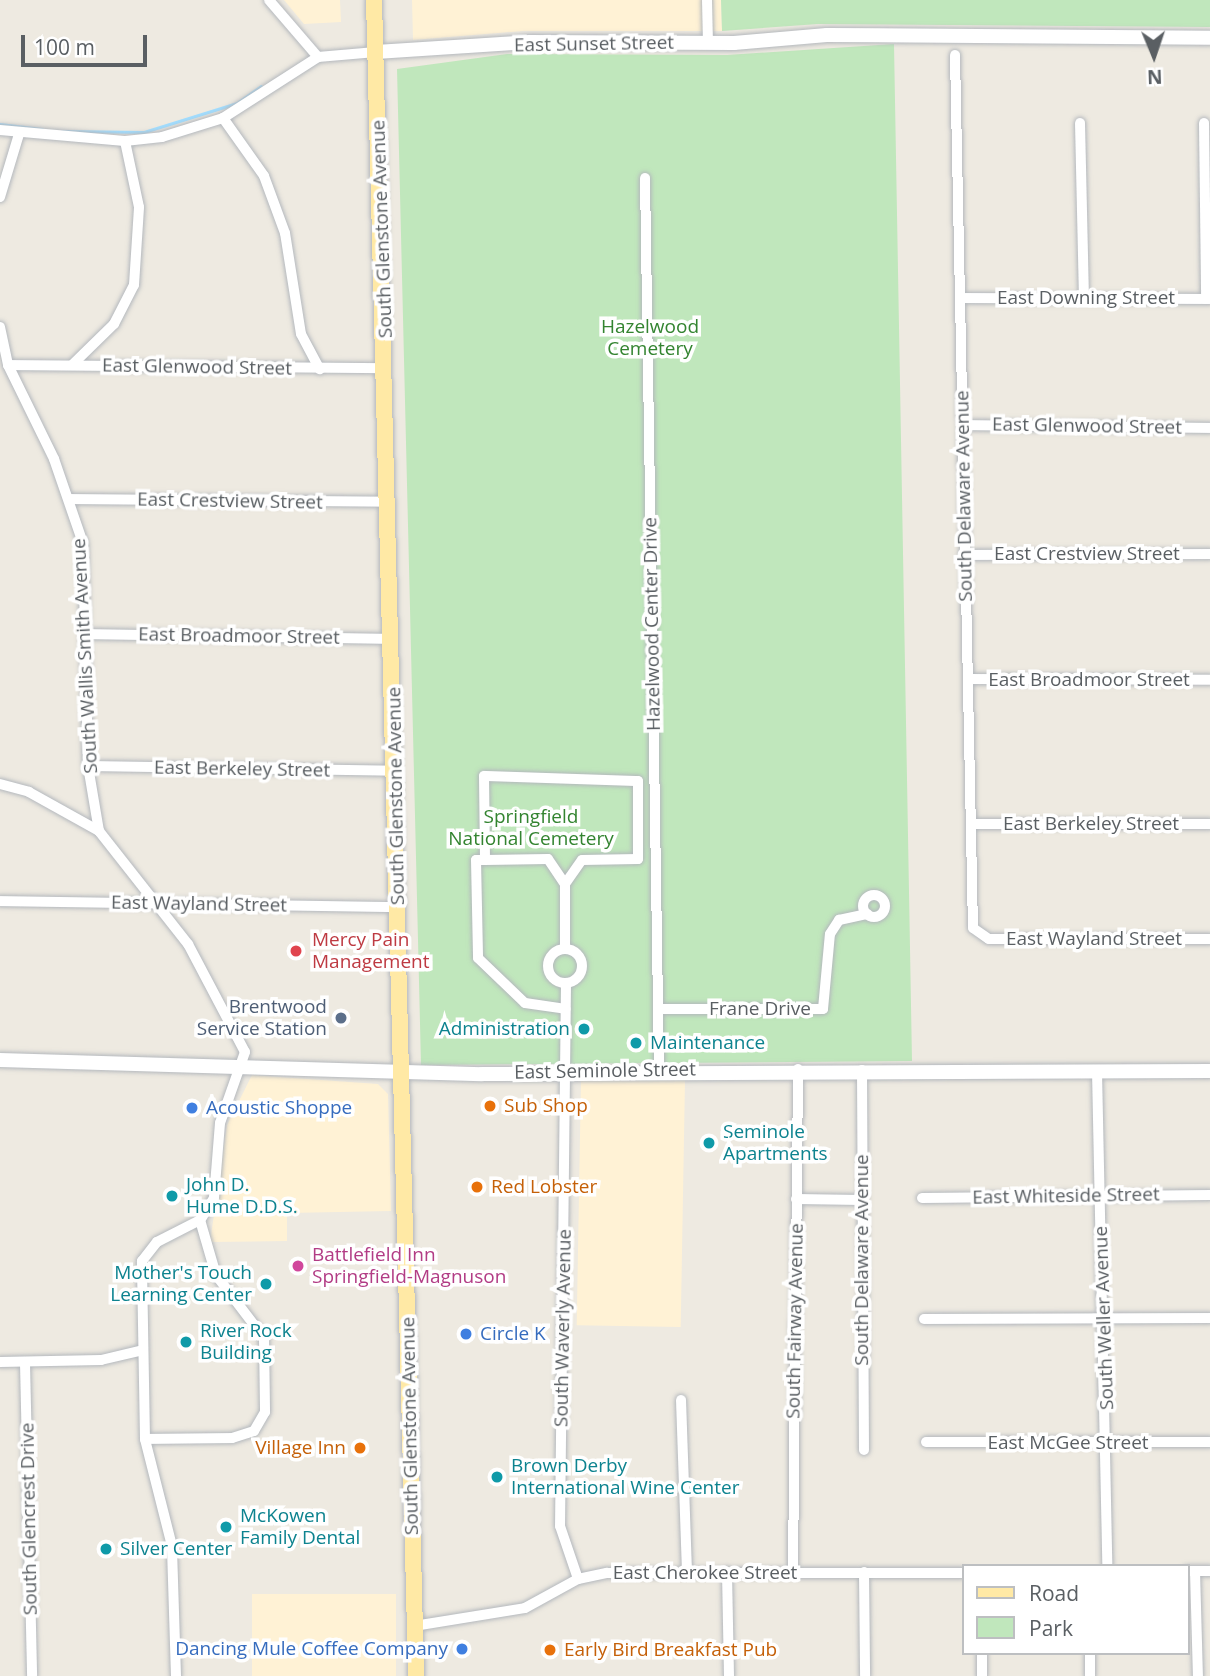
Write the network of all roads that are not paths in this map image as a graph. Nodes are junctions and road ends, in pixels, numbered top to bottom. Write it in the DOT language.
graph roads {
  1 [pos="269,0"];
  2 [pos="374,0"];
  3 [pos="707,0"];
  4 [pos="1210,38"];
  5 [pos="708,44"];
  6 [pos="376,52"];
  7 [pos="955,55"];
  8 [pos="318,57"];
  9 [pos="223,118"];
  10 [pos="1080,123"];
  11 [pos="1204,123"];
  12 [pos="0,130"];
  13 [pos="19,134"];
  14 [pos="125,141"];
  15 [pos="645,178"];
  16 [pos="0,197"];
  17 [pos="961,298"];
  18 [pos="1084,298"];
  19 [pos="1208,299"];
  20 [pos="0,327"];
  21 [pos="8,365"];
  22 [pos="72,365"];
  23 [pos="386,368"];
  24 [pos="320,369"];
  25 [pos="963,425"];
  26 [pos="1210,428"];
  27 [pos="70,499"];
  28 [pos="390,502"];
  29 [pos="1210,554"];
  30 [pos="964,555"];
  31 [pos="86,634"];
  32 [pos="393,639"];
  33 [pos="968,679"];
  34 [pos="1210,680"];
  35 [pos="88,766"];
  36 [pos="396,771"];
  37 [pos="0,784"];
  38 [pos="971,824"];
  39 [pos="1210,824"];
  40 [pos="99,831"];
  41 [pos="480,860"];
  42 [pos="565,884"];
  43 [pos="0,901"];
  44 [pos="160,903"];
  45 [pos="398,907"];
  46 [pos="867,914"];
  47 [pos="978,936"];
  48 [pos="1210,939"];
  49 [pos="565,949"];
  50 [pos="565,983"];
  51 [pos="566,1009"];
  52 [pos="658,1009"];
  53 [pos="0,1059"];
  54 [pos="244,1064"];
  55 [pos="798,1069"];
  56 [pos="659,1070"];
  57 [pos="862,1070"];
  58 [pos="403,1071"];
  59 [pos="1097,1071"];
  60 [pos="1210,1071"];
  61 [pos="566,1073"];
  62 [pos="1210,1195"];
  63 [pos="1100,1196"];
  64 [pos="922,1198"];
  65 [pos="796,1199"];
  66 [pos="862,1200"];
  67 [pos="200,1220"];
  68 [pos="1210,1318"];
  69 [pos="924,1319"];
  70 [pos="1102,1319"];
  71 [pos="143,1350"];
  72 [pos="0,1362"];
  73 [pos="25,1363"];
  74 [pos="681,1400"];
  75 [pos="145,1439"];
  76 [pos="926,1442"];
  77 [pos="1210,1442"];
  78 [pos="1108,1443"];
  79 [pos="864,1450"];
  80 [pos="1107,1564"];
  81 [pos="1191,1571"];
  82 [pos="1210,1571"];
  83 [pos="687,1572"];
  84 [pos="727,1572"];
  85 [pos="793,1572"];
  86 [pos="864,1572"];
  87 [pos="962,1573"];
  88 [pos="578,1579"];
  89 [pos="414,1626"];
  90 [pos="982,1655"];
  91 [pos="1090,1655"];
  92 [pos="32,1676"];
  93 [pos="176,1676"];
  94 [pos="416,1676"];
  95 [pos="729,1676"];
  96 [pos="865,1676"];
  97 [pos="982,1676"];
  98 [pos="1090,1676"];
  99 [pos="1198,1676"];
  1 -- 8 [label="street"];
  2 -- 6 [label="main road, South Glenstone Avenue"];
  3 -- 5 [label="street"];
  4 -- 5 [label="street, East Sunset Street"];
  5 -- 6 [label="street, East Sunset Street"];
  6 -- 8 [label="street, East Sunset Street"];
  6 -- 23 [label="main road, South Glenstone Avenue"];
  7 -- 17 [label="street, South Delaware Avenue"];
  8 -- 9 [label="street, East Sunset Street"];
  9 -- 14 [label="street, East Sunset Street"];
  9 -- 24 [label="street"];
  10 -- 18 [label="street"];
  11 -- 19 [label="street"];
  12 -- 13 [label="street, East Sunset Street"];
  13 -- 14 [label="street, East Sunset Street"];
  13 -- 16 [label="street"];
  14 -- 22 [label="street"];
  15 -- 52 [label="street, Hazelwood Center Drive"];
  17 -- 18 [label="street, East Downing Street"];
  17 -- 25 [label="street, South Delaware Avenue"];
  18 -- 19 [label="street, East Downing Street"];
  20 -- 21 [label="street, South Wallis Smith Avenue"];
  21 -- 22 [label="street, East Glenwood Street"];
  21 -- 27 [label="street, South Wallis Smith Avenue"];
  22 -- 24 [label="street, East Glenwood Street"];
  23 -- 24 [label="street, East Glenwood Street"];
  23 -- 28 [label="main road, South Glenstone Avenue"];
  25 -- 26 [label="street, East Glenwood Street"];
  25 -- 30 [label="street, South Delaware Avenue"];
  27 -- 28 [label="street, East Crestview Street"];
  27 -- 31 [label="street, South Wallis Smith Avenue"];
  28 -- 32 [label="main road, South Glenstone Avenue"];
  29 -- 30 [label="street, East Crestview Street"];
  30 -- 33 [label="street, South Delaware Avenue"];
  31 -- 32 [label="street, East Broadmoor Street"];
  31 -- 35 [label="street, South Wallis Smith Avenue"];
  32 -- 36 [label="main road, South Glenstone Avenue"];
  33 -- 34 [label="street, East Broadmoor Street"];
  33 -- 38 [label="street, South Delaware Avenue"];
  35 -- 36 [label="street, East Berkeley Street"];
  35 -- 40 [label="street, South Wallis Smith Avenue"];
  36 -- 45 [label="main road, South Glenstone Avenue"];
  37 -- 40 [label="street"];
  38 -- 39 [label="street, East Berkeley Street"];
  38 -- 47 [label="street, South Delaware Avenue"];
  40 -- 44 [label="street"];
  41 -- 42 [label="street"];
  41 -- 42 [label="street"];
  41 -- 51 [label="street"];
  42 -- 49 [label="street"];
  43 -- 44 [label="street, East Wayland Street"];
  44 -- 45 [label="street, East Wayland Street"];
  44 -- 54 [label="street"];
  45 -- 58 [label="main road, South Glenstone Avenue"];
  46 -- 52 [label="street, Frane Drive"];
  47 -- 48 [label="street, East Wayland Street"];
  49 -- 50 [label="street"];
  49 -- 50 [label="street"];
  50 -- 51 [label="street, South Waverly Avenue"];
  51 -- 61 [label="street, South Waverly Avenue"];
  52 -- 56 [label="street, Hazelwood Center Drive"];
  53 -- 54 [label="street, East Seminole Street"];
  54 -- 58 [label="street, East Seminole Street"];
  54 -- 67 [label="street"];
  55 -- 56 [label="street, East Seminole Street"];
  55 -- 57 [label="street, East Seminole Street"];
  55 -- 65 [label="street, South Fairway Avenue"];
  56 -- 61 [label="street, East Seminole Street"];
  57 -- 59 [label="street, East Seminole Street"];
  57 -- 66 [label="street, South Delaware Avenue"];
  58 -- 61 [label="street, East Seminole Street"];
  58 -- 89 [label="main road, South Glenstone Avenue"];
  59 -- 60 [label="street, East Seminole Street"];
  59 -- 63 [label="street, South Weller Avenue"];
  61 -- 88 [label="street, South Waverly Avenue"];
  62 -- 63 [label="street, East Whiteside Street"];
  63 -- 64 [label="street, East Whiteside Street"];
  63 -- 70 [label="street, South Weller Avenue"];
  65 -- 66 [label="street"];
  65 -- 85 [label="street, South Fairway Avenue"];
  66 -- 79 [label="street, South Delaware Avenue"];
  67 -- 71 [label="street"];
  67 -- 75 [label="street"];
  68 -- 70 [label="street"];
  69 -- 70 [label="street"];
  70 -- 78 [label="street, South Weller Avenue"];
  71 -- 73 [label="street"];
  71 -- 75 [label="street"];
  72 -- 73 [label="street"];
  73 -- 92 [label="street, South Glencrest Drive"];
  74 -- 83 [label="street"];
  75 -- 93 [label="street"];
  76 -- 78 [label="street, East McGee Street"];
  77 -- 78 [label="street, East McGee Street"];
  78 -- 80 [label="street, South Weller Avenue"];
  81 -- 82 [label="street"];
  81 -- 99 [label="street"];
  83 -- 84 [label="street, East Cherokee Street"];
  83 -- 88 [label="street, East Cherokee Street"];
  84 -- 85 [label="street, East Cherokee Street"];
  84 -- 95 [label="street"];
  85 -- 86 [label="street, East Cherokee Street"];
  86 -- 87 [label="street, East Cherokee Street"];
  86 -- 96 [label="street"];
  88 -- 89 [label="street, East Cherokee Street"];
  89 -- 94 [label="main road, South Glenstone Avenue"];
  90 -- 97 [label="street"];
  91 -- 98 [label="street"];
}
